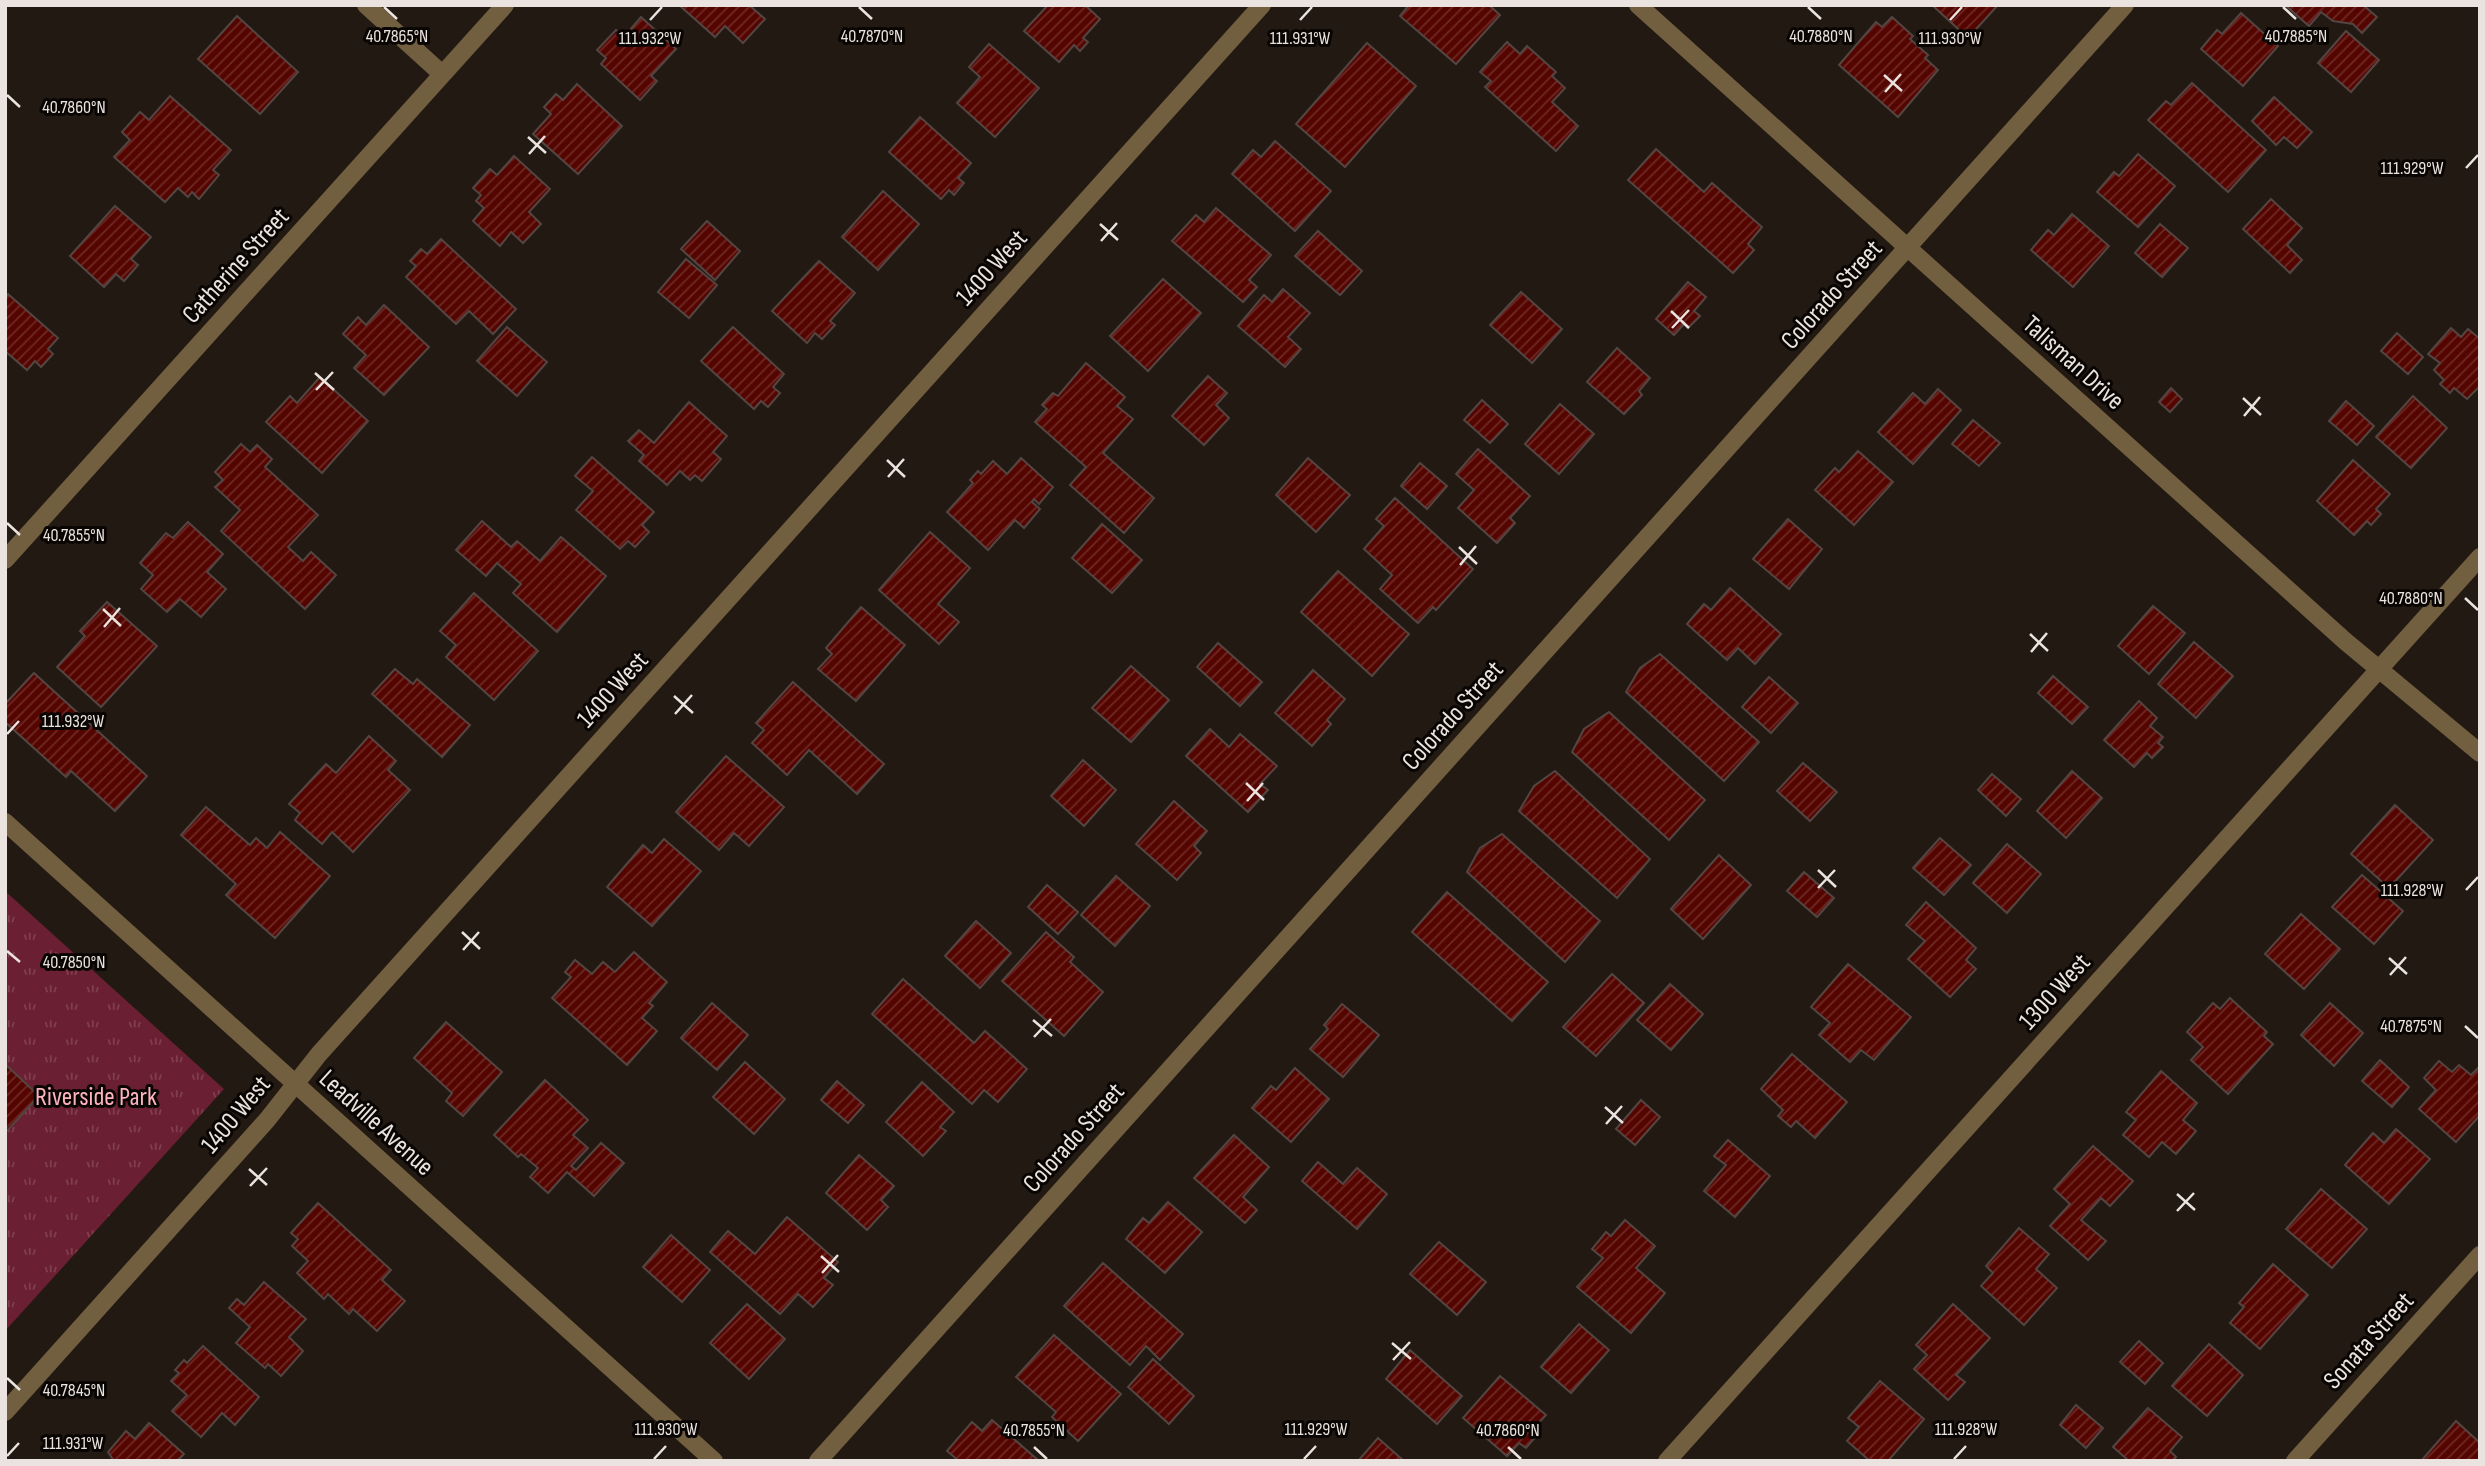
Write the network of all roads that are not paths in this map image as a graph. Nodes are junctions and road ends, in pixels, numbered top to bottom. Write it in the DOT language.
graph roads {
  1 [pos="366,5"];
  2 [pos="505,5"];
  3 [pos="1262,5"];
  4 [pos="1638,5"];
  5 [pos="2125,5"];
  6 [pos="442,74"];
  7 [pos="1908,248"];
  8 [pos="2480,557"];
  9 [pos="5,560"];
  10 [pos="2379,669"];
  11 [pos="2480,753"];
  12 [pos="5,822"];
  13 [pos="294,1083"];
  14 [pos="2480,1255"];
  15 [pos="5,1412"];
  16 [pos="714,1461"];
  17 [pos="818,1461"];
  18 [pos="1667,1461"];
  19 [pos="2295,1461"];
  1 -- 6 [label="street"];
  2 -- 6 [label="street, Catherine Street"];
  3 -- 13 [label="street, 1400 West"];
  4 -- 7 [label="street, Talisman Drive"];
  5 -- 7 [label="street, Colorado Street"];
  6 -- 9 [label="street, Catherine Street"];
  7 -- 10 [label="street, Talisman Drive"];
  7 -- 17 [label="street, Colorado Street"];
  8 -- 10 [label="street, 1300 West"];
  10 -- 11 [label="street, Talisman Drive"];
  10 -- 18 [label="street, 1300 West"];
  12 -- 13 [label="street, Leadville Avenue"];
  13 -- 15 [label="street, 1400 West"];
  13 -- 16 [label="street, Leadville Avenue"];
  14 -- 19 [label="street, Sonata Street"];
}
